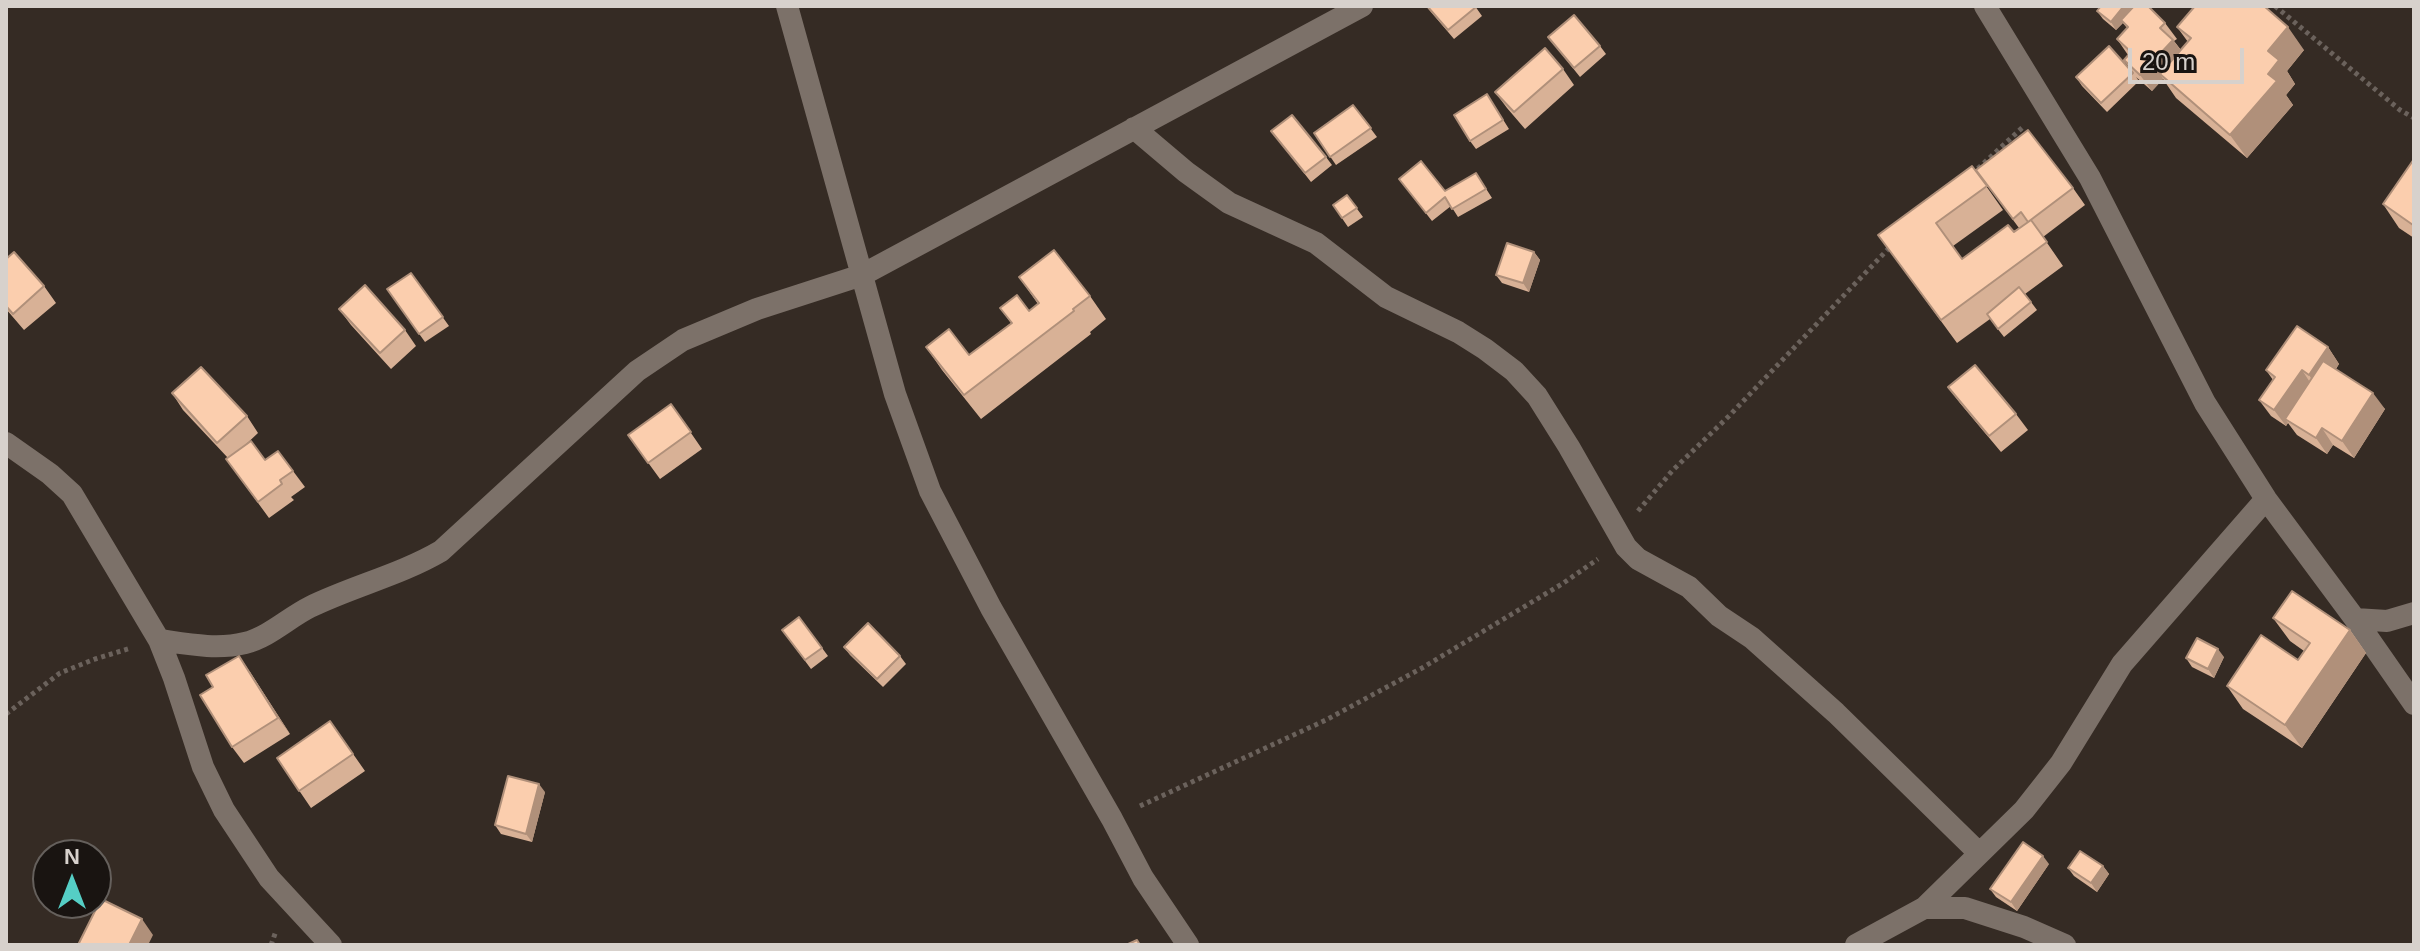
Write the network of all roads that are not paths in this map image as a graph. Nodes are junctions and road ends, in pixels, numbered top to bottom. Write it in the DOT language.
graph roads {
  1 [pos="787,6"];
  2 [pos="1362,6"];
  3 [pos="1985,6"];
  4 [pos="1134,128"];
  5 [pos="862,275"];
  6 [pos="6,443"];
  7 [pos="2266,499"];
  8 [pos="2414,613"];
  9 [pos="2355,619"];
  10 [pos="159,640"];
  11 [pos="2414,704"];
  12 [pos="1979,853"];
  13 [pos="1924,908"];
  14 [pos="331,945"];
  15 [pos="1188,945"];
  16 [pos="1856,945"];
  17 [pos="2065,945"];
  1 -- 5 [label="street"];
  2 -- 4 [label="street"];
  3 -- 7 [label="street"];
  4 -- 5 [label="street"];
  4 -- 12 [label="street"];
  5 -- 10 [label="street"];
  5 -- 15 [label="street"];
  6 -- 10 [label="street"];
  7 -- 9 [label="street"];
  7 -- 12 [label="street"];
  8 -- 9 [label="street"];
  9 -- 11 [label="street"];
  10 -- 14 [label="street"];
  12 -- 13 [label="street"];
  13 -- 16 [label="street"];
  13 -- 17 [label="street"];
}
